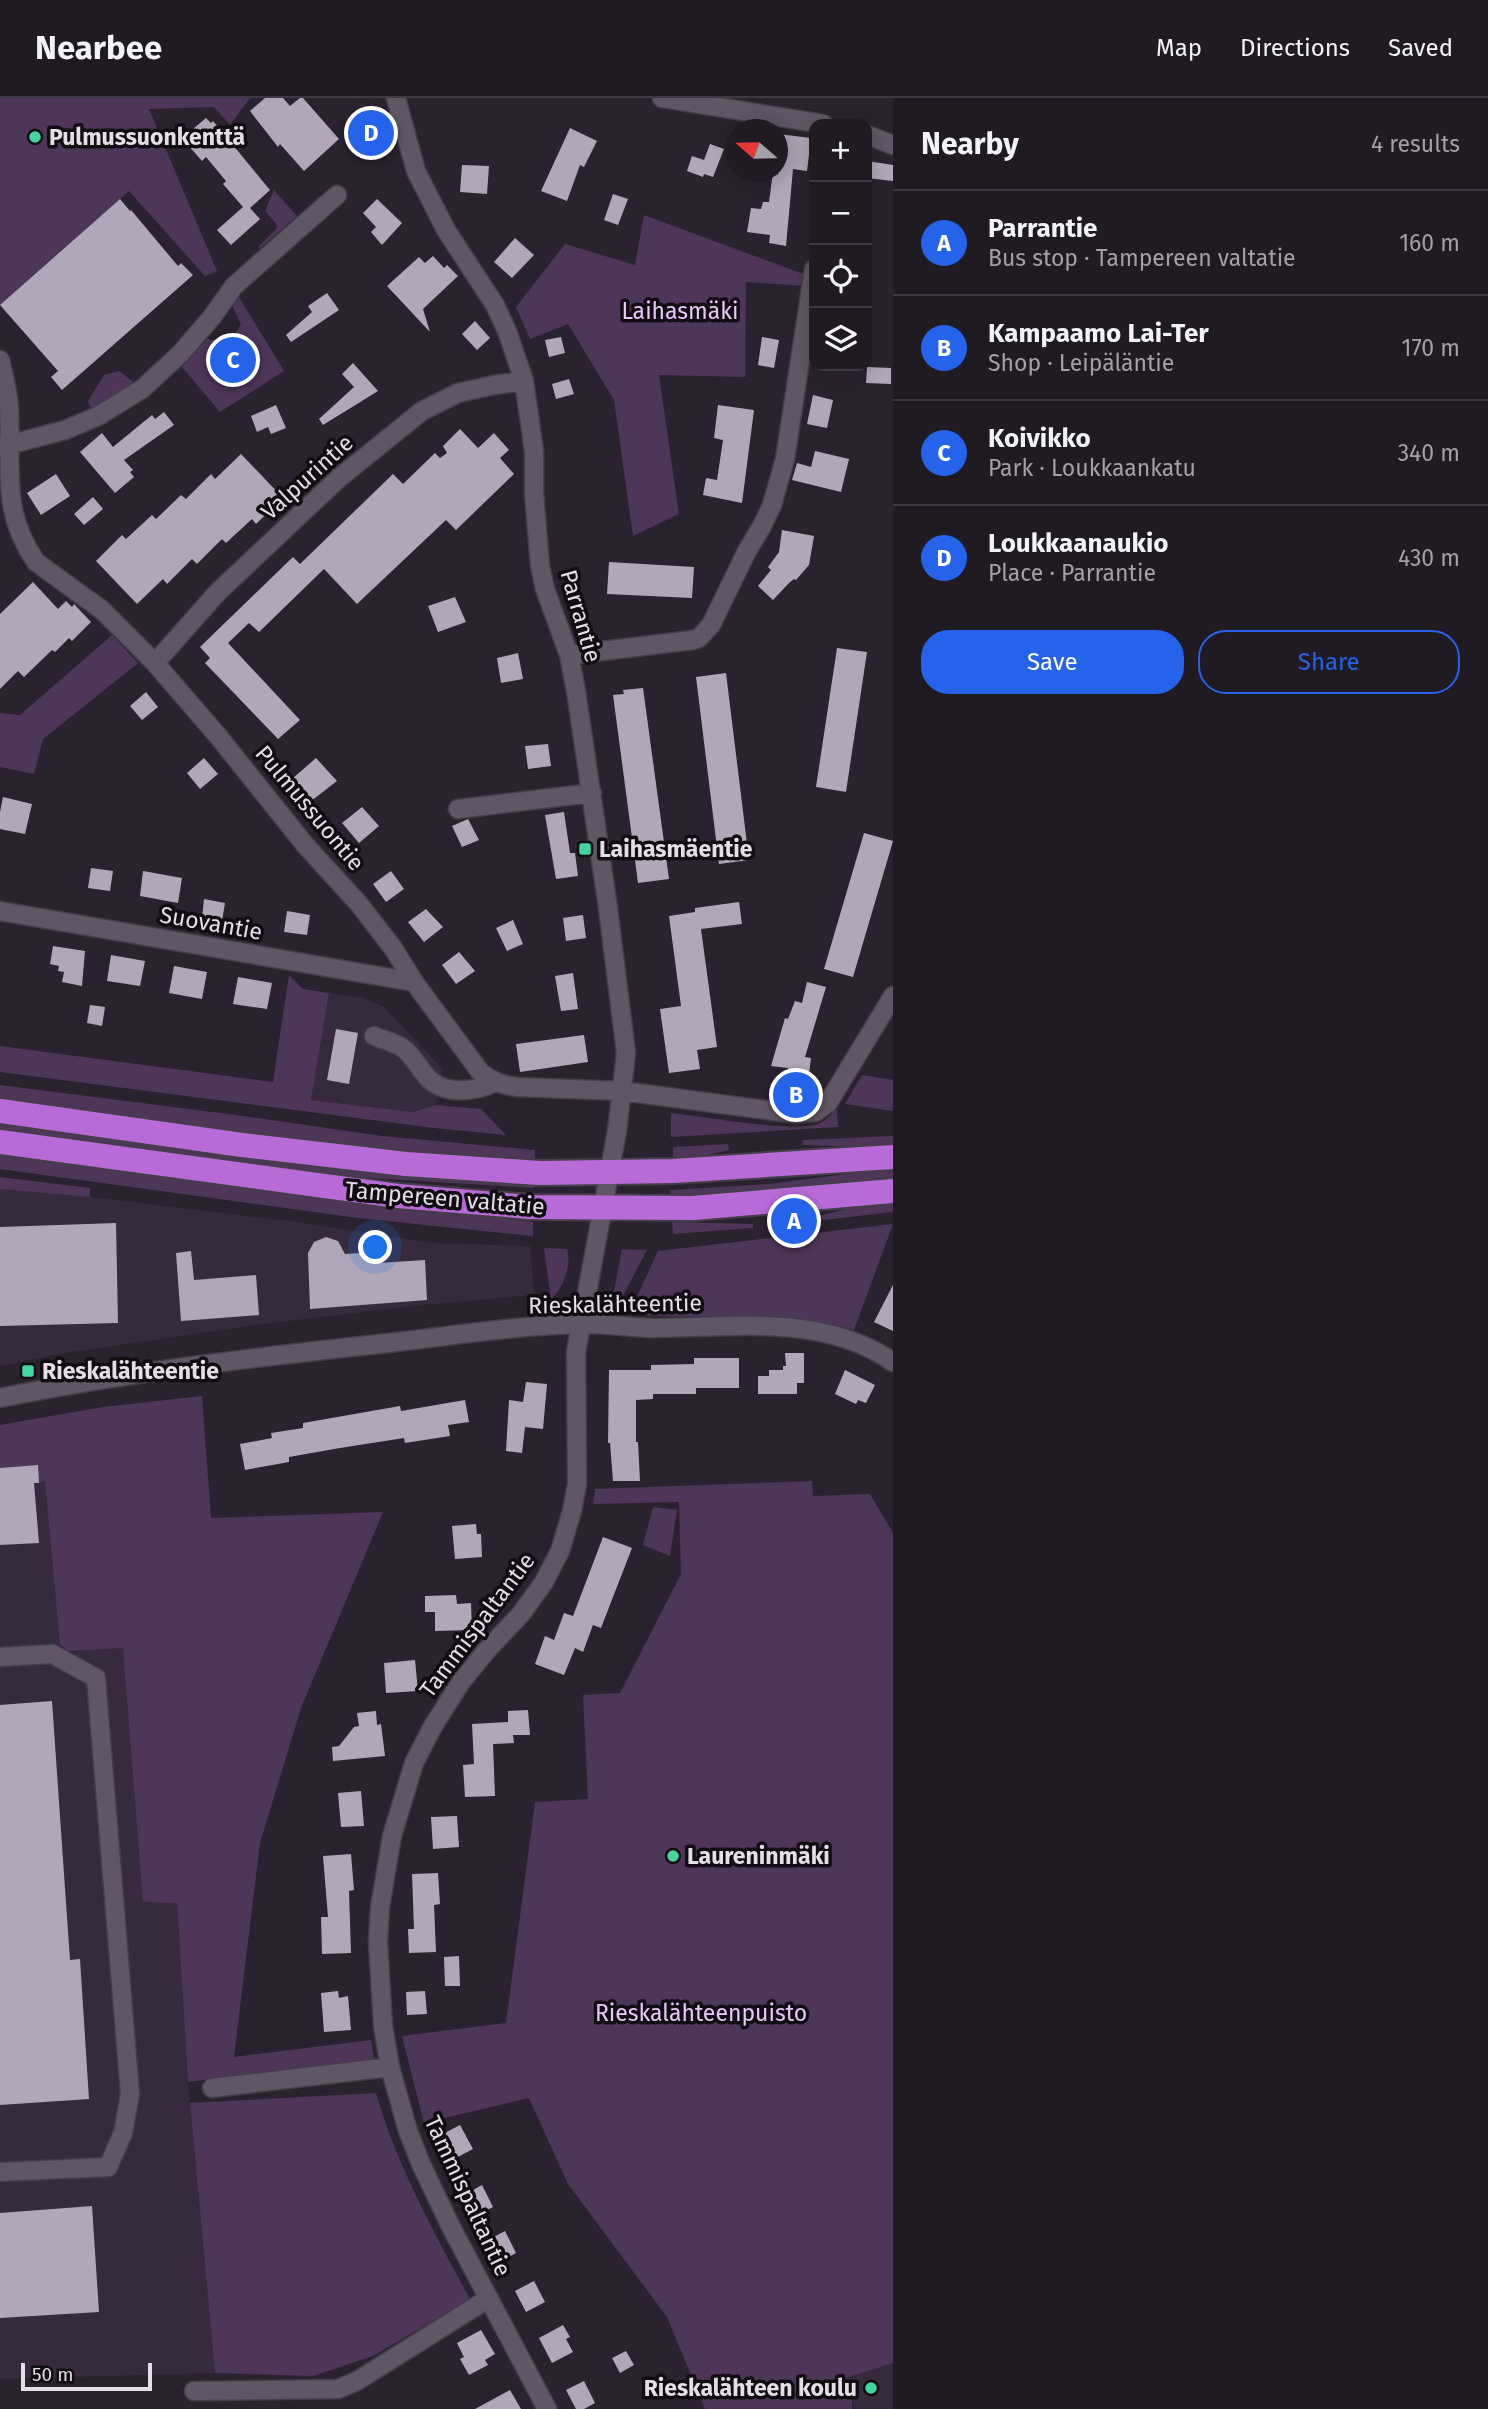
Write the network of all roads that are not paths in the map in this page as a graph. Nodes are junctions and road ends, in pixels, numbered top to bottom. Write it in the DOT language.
graph roads {
  1 [pos="396,98"];
  2 [pos="662,98"];
  3 [pos="809,122"];
  4 [pos="872,137"];
  5 [pos="893,145"];
  6 [pos="337,195"];
  7 [pos="809,302"];
  8 [pos="0,360"];
  9 [pos="524,382"];
  10 [pos="4,446"];
  11 [pos="569,655"];
  12 [pos="155,663"];
  13 [pos="592,793"];
  14 [pos="457,809"];
  15 [pos="0,911"];
  16 [pos="414,982"];
  17 [pos="893,996"];
  18 [pos="374,1036"];
  19 [pos="495,1082"];
  20 [pos="622,1091"];
  21 [pos="0,1111"];
  22 [pos="0,1142"];
  23 [pos="893,1157"];
  24 [pos="609,1172"];
  25 [pos="893,1191"];
  26 [pos="603,1208"];
  27 [pos="583,1324"];
  28 [pos="893,1362"];
  29 [pos="0,1398"];
  30 [pos="0,1657"];
  31 [pos="390,2067"];
  32 [pos="212,2088"];
  33 [pos="0,2172"];
  34 [pos="489,2298"];
  35 [pos="194,2391"];
  36 [pos="547,2409"];
  1 -- 9 [label="street, Parrantie"];
  2 -- 3 [label="street"];
  4 -- 5 [label="street"];
  6 -- 10 [label="street"];
  7 -- 11 [label="street"];
  8 -- 10 [label="street, Pulmussuontie"];
  9 -- 11 [label="street, Parrantie"];
  9 -- 12 [label="street, Valpurintie"];
  10 -- 12 [label="street, Pulmussuontie"];
  11 -- 13 [label="street, Parrantie"];
  12 -- 16 [label="street, Pulmussuontie"];
  13 -- 14 [label="street"];
  13 -- 20 [label="street, Parrantie"];
  15 -- 16 [label="street, Suovantie"];
  16 -- 19 [label="street, Pulmussuontie"];
  17 -- 20 [label="street"];
  18 -- 19 [label="street"];
  19 -- 20 [label="street"];
  20 -- 24 [label="street"];
  21 -- 24 [label="highway, Tampereen valtatie"];
  22 -- 26 [label="highway, Tampereen valtatie"];
  23 -- 24 [label="highway, Tampereen valtatie"];
  24 -- 26 [label="street"];
  25 -- 26 [label="highway, Tampereen valtatie"];
  26 -- 27 [label="street, Tammispaltantie"];
  27 -- 28 [label="street, Rieskalähteentie"];
  27 -- 29 [label="street, Rieskalähteentie"];
  27 -- 31 [label="street, Tammispaltantie"];
  30 -- 33 [label="street"];
  31 -- 32 [label="street"];
  31 -- 34 [label="street, Tammispaltantie"];
  34 -- 35 [label="street"];
  34 -- 36 [label="street, Tammispaltantie"];
}
